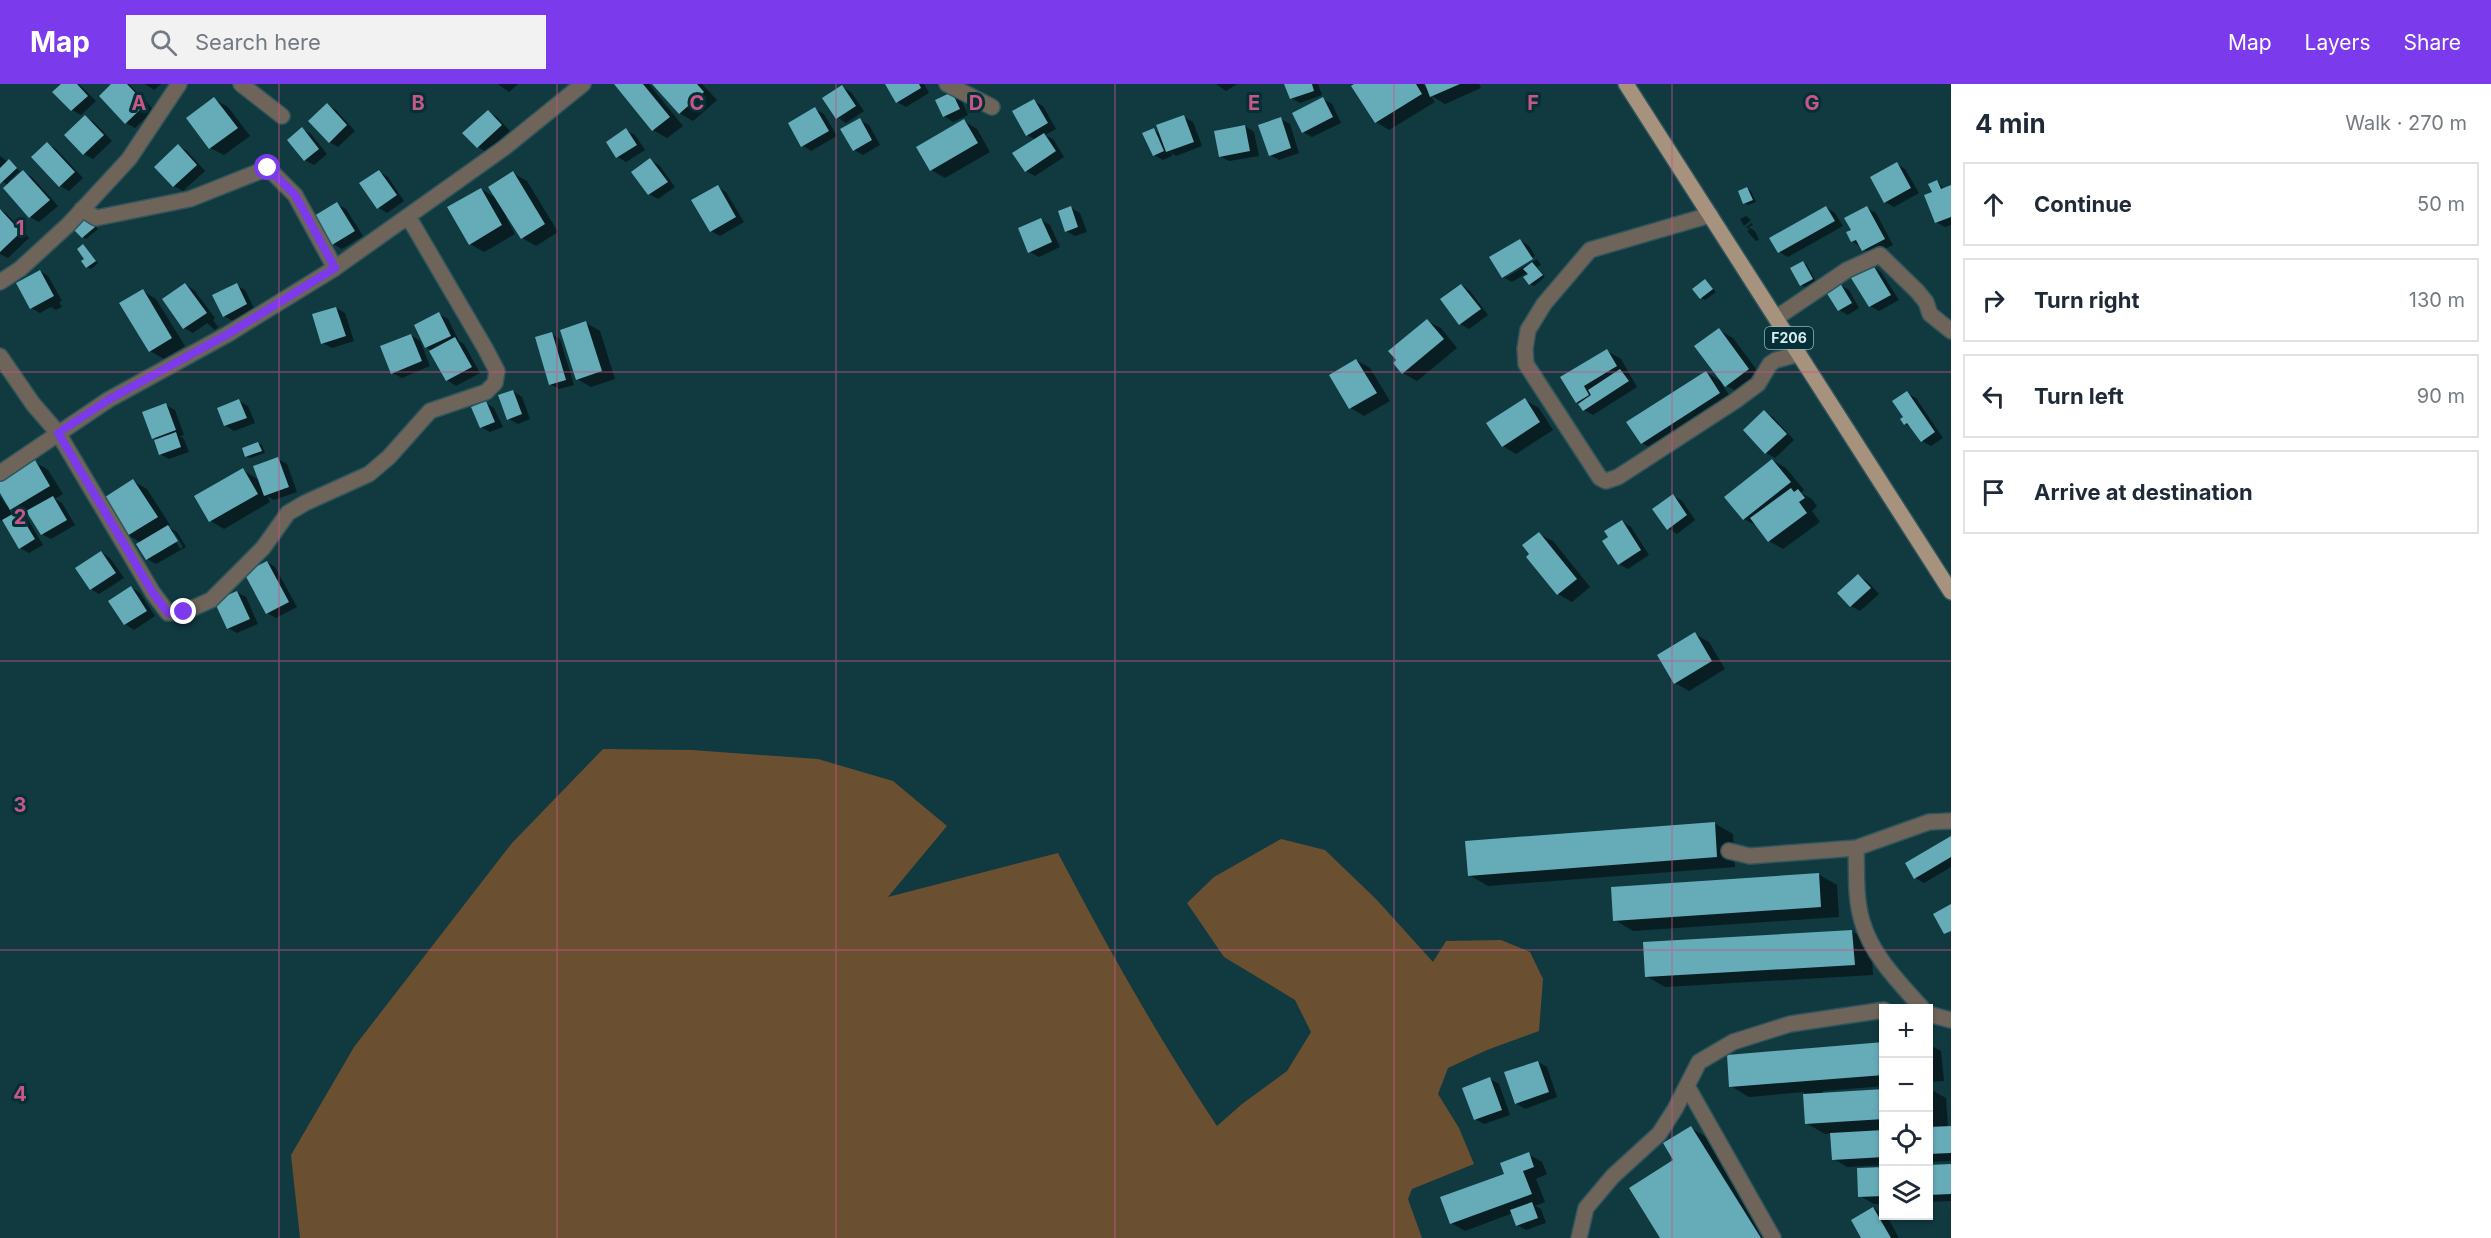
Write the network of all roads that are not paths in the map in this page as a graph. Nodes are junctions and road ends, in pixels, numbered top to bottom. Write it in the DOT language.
graph roads {
  1 [pos="179,84"];
  2 [pos="241,84"];
  3 [pos="583,84"];
  4 [pos="947,84"];
  5 [pos="1626,84"];
  6 [pos="992,107"];
  7 [pos="282,116"];
  8 [pos="82,209"];
  9 [pos="1710,215"];
  10 [pos="409,218"];
  11 [pos="335,268"];
  12 [pos="0,282"];
  13 [pos="1776,318"];
  14 [pos="1951,331"];
  15 [pos="1799,354"];
  16 [pos="0,356"];
  17 [pos="58,433"];
  18 [pos="0,473"];
  19 [pos="1951,592"];
  20 [pos="1951,821"];
  21 [pos="1856,848"];
  22 [pos="1729,851"];
  23 [pos="1918,1004"];
  24 [pos="1879,1011"];
  25 [pos="1933,1015"];
  26 [pos="1951,1020"];
  27 [pos="1687,1086"];
  28 [pos="1579,1238"];
  29 [pos="1773,1238"];
  1 -- 8 [label="street"];
  2 -- 7 [label="street"];
  3 -- 10 [label="street"];
  4 -- 6 [label="street"];
  5 -- 9 [label="main road, F206"];
  8 -- 11 [label="street"];
  8 -- 12 [label="street"];
  9 -- 13 [label="main road, F206"];
  9 -- 15 [label="street"];
  10 -- 11 [label="street"];
  10 -- 17 [label="street"];
  11 -- 17 [label="street"];
  13 -- 14 [label="street"];
  13 -- 15 [label="main road, F206"];
  15 -- 19 [label="main road, F206"];
  16 -- 17 [label="street"];
  17 -- 18 [label="street"];
  20 -- 21 [label="street"];
  21 -- 22 [label="street"];
  21 -- 23 [label="street"];
  24 -- 27 [label="street"];
  25 -- 26 [label="street"];
  27 -- 28 [label="street"];
  27 -- 29 [label="street"];
}
